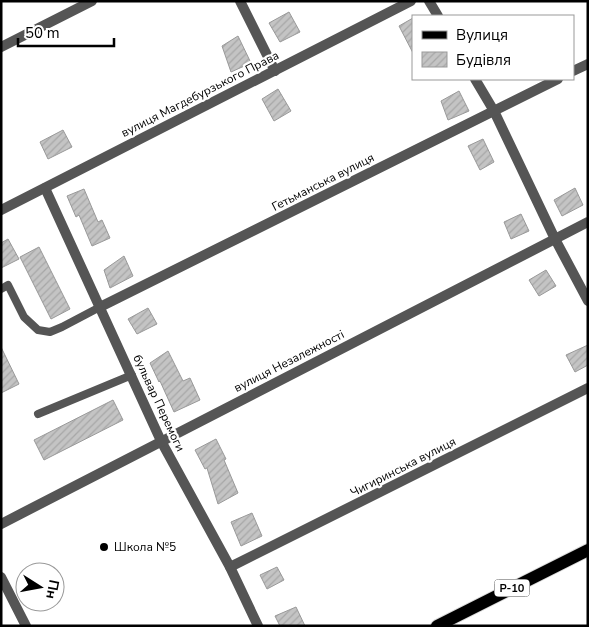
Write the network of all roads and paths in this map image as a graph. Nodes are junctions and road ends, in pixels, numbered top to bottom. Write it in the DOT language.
graph roads {
  1 [pos="92,1"];
  2 [pos="240,1"];
  3 [pos="410,1"];
  4 [pos="429,1"];
  5 [pos="437,15"];
  6 [pos="1,47"];
  7 [pos="588,64"];
  8 [pos="275,71"];
  9 [pos="574,71"];
  10 [pos="476,80"];
  11 [pos="556,80"];
  12 [pos="494,110"];
  13 [pos="45,188"];
  14 [pos="1,210"];
  15 [pos="588,222"];
  16 [pos="555,239"];
  17 [pos="1,289"];
  18 [pos="588,301"];
  19 [pos="100,307"];
  20 [pos="132,375"];
  21 [pos="588,388"];
  22 [pos="38,414"];
  23 [pos="161,440"];
  24 [pos="1,524"];
  25 [pos="588,550"];
  26 [pos="230,567"];
  27 [pos="1,577"];
  28 [pos="26,626"];
  29 [pos="258,626"];
  30 [pos="437,626"];
  1 -- 6 [label="street"];
  2 -- 8 [label="street"];
  3 -- 8 [label="street, вулиця Магдебурзького Права"];
  4 -- 5 [label="street"];
  7 -- 9 [label="street"];
  8 -- 13 [label="street, вулиця Магдебурзького Права"];
  10 -- 12 [label="street"];
  11 -- 12 [label="street, Гетьманська вулиця"];
  12 -- 16 [label="street"];
  12 -- 19 [label="street, Гетьманська вулиця"];
  13 -- 14 [label="street, вулиця Магдебурзького Права"];
  13 -- 19 [label="street, бульвар Перемоги"];
  15 -- 16 [label="street, вулиця Незалежності"];
  16 -- 18 [label="street"];
  16 -- 23 [label="street, вулиця Незалежності"];
  17 -- 19 [label="lane"];
  19 -- 20 [label="street, бульвар Перемоги"];
  20 -- 22 [label="lane"];
  20 -- 23 [label="street, бульвар Перемоги"];
  21 -- 26 [label="street, Чигиринська вулиця"];
  23 -- 24 [label="street, вулиця Незалежності"];
  23 -- 26 [label="street, бульвар Перемоги"];
  25 -- 30 [label="main road, Р-10"];
  26 -- 29 [label="street, бульвар Перемоги"];
  27 -- 28 [label="street"];
}
